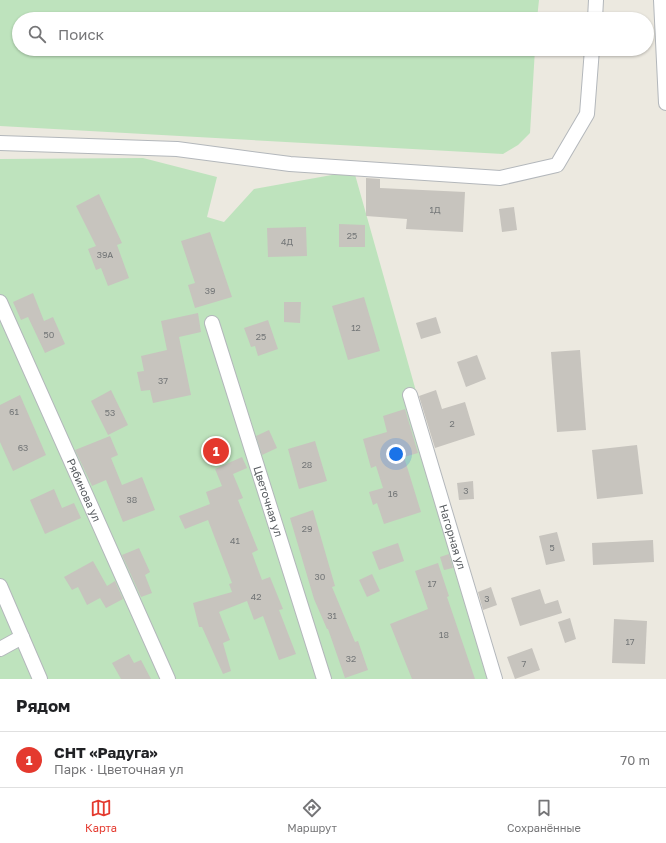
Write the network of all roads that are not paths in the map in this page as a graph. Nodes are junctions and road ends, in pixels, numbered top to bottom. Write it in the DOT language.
graph roads {
  1 [pos="596,0"];
  2 [pos="661,0"];
  3 [pos="595,12"];
  4 [pos="591,56"];
  5 [pos="666,102"];
  6 [pos="0,143"];
  7 [pos="0,302"];
  8 [pos="212,323"];
  9 [pos="410,395"];
  10 [pos="0,586"];
  11 [pos="22,637"];
  12 [pos="0,649"];
  13 [pos="40,679"];
  14 [pos="168,679"];
  15 [pos="324,679"];
  16 [pos="494,679"];
  1 -- 3 [label="street"];
  2 -- 5 [label="street"];
  4 -- 6 [label="street"];
  7 -- 14 [label="street, Рябинова ул"];
  8 -- 15 [label="street, Цветочная ул"];
  9 -- 16 [label="street, Нагорная ул"];
  10 -- 11 [label="street"];
  11 -- 12 [label="street"];
  11 -- 13 [label="street"];
}
